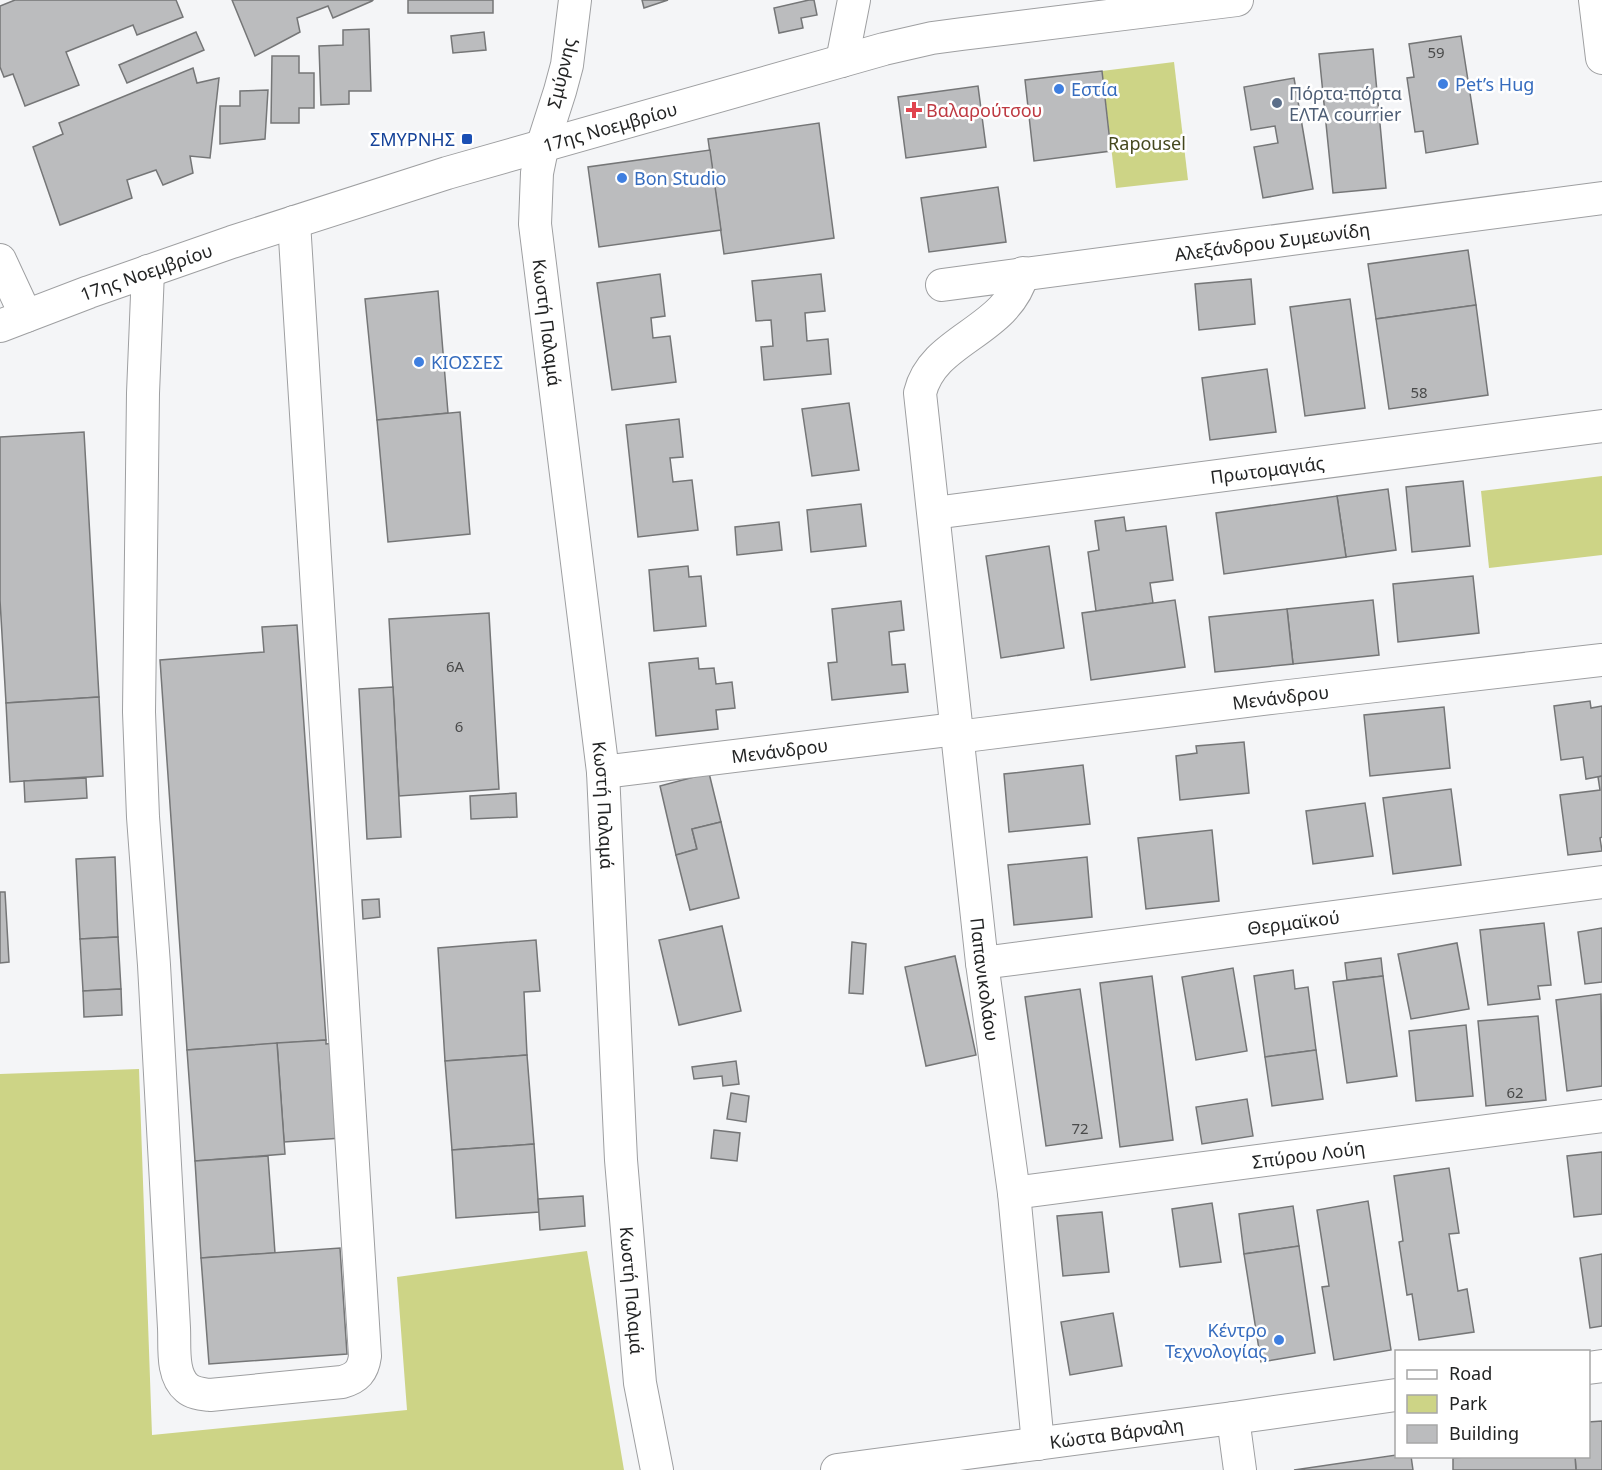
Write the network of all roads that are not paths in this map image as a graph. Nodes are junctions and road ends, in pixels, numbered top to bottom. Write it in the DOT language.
graph roads {
  1 [pos="575,0"];
  2 [pos="854,0"];
  3 [pos="1237,0"];
  4 [pos="1595,0"];
  5 [pos="1602,58"];
  6 [pos="842,61"];
  7 [pos="543,144"];
  8 [pos="1602,198"];
  9 [pos="294,222"];
  10 [pos="0,260"];
  11 [pos="148,271"];
  12 [pos="1023,273"];
  13 [pos="942,285"];
  14 [pos="13,321"];
  15 [pos="1602,426"];
  16 [pos="934,513"];
  17 [pos="1602,660"];
  18 [pos="957,733"];
  19 [pos="603,772"];
  20 [pos="1602,882"];
  21 [pos="982,963"];
  22 [pos="1602,1116"];
  23 [pos="1014,1193"];
  24 [pos="1395,1395"];
  25 [pos="1233,1418"];
  26 [pos="1038,1444"];
  27 [pos="657,1470"];
  28 [pos="837,1470"];
  29 [pos="1240,1470"];
  1 -- 7 [label="street, Σμύρνης"];
  2 -- 6 [label="street"];
  3 -- 6 [label="street, 17ης Νοεμβρίου"];
  4 -- 5 [label="street"];
  6 -- 7 [label="street, 17ης Νοεμβρίου"];
  7 -- 9 [label="street, 17ης Νοεμβρίου"];
  7 -- 19 [label="street, Κωστή Παλαμά"];
  8 -- 12 [label="street, Αλεξάνδρου Συμεωνίδη"];
  9 -- 11 [label="street, 17ης Νοεμβρίου"];
  9 -- 11 [label="street"];
  10 -- 14 [label="street"];
  11 -- 14 [label="street, 17ης Νοεμβρίου"];
  12 -- 13 [label="street, Αλεξάνδρου Συμεωνίδη"];
  12 -- 16 [label="street, Παπανικολάου"];
  15 -- 16 [label="street, Πρωτομαγιάς"];
  16 -- 18 [label="street, Παπανικολάου"];
  17 -- 18 [label="street, Μενάνδρου"];
  18 -- 19 [label="street, Μενάνδρου"];
  18 -- 21 [label="street, Παπανικολάου"];
  19 -- 27 [label="street, Κωστή Παλαμά"];
  20 -- 21 [label="street, Θερμαϊκού"];
  21 -- 23 [label="street, Παπανικολάου"];
  22 -- 23 [label="street, Σπύρου Λούη"];
  23 -- 26 [label="street, Παπανικολάου"];
  24 -- 25 [label="street, Κώστα Βάρναλη"];
  25 -- 26 [label="street, Κώστα Βάρναλη"];
  25 -- 29 [label="street"];
  26 -- 28 [label="street, Κώστα Βάρναλη"];
}
